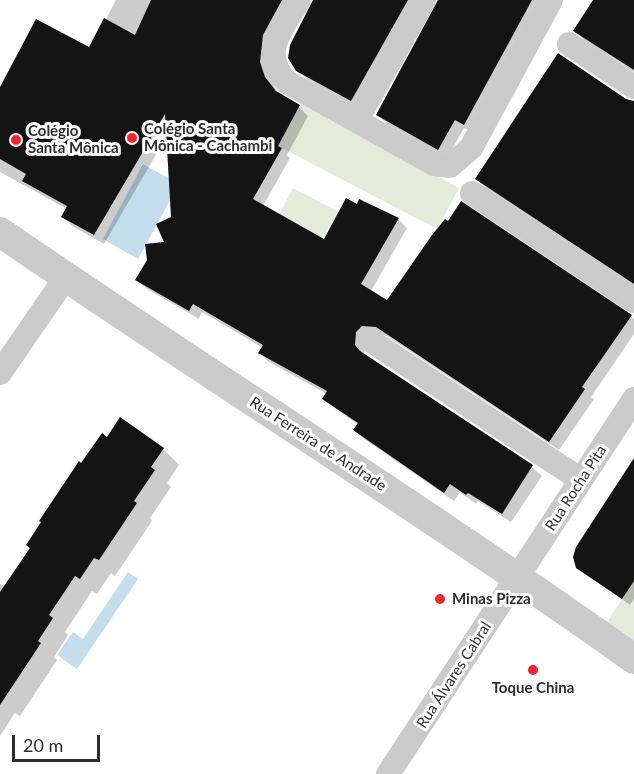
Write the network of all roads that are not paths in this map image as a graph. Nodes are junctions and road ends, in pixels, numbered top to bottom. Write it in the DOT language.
graph roads {
  1 [pos="299,0"];
  2 [pos="424,0"];
  3 [pos="551,0"];
  4 [pos="569,44"];
  5 [pos="634,87"];
  6 [pos="357,120"];
  7 [pos="472,193"];
  8 [pos="0,232"];
  9 [pos="66,277"];
  10 [pos="634,301"];
  11 [pos="368,339"];
  12 [pos="0,373"];
  13 [pos="634,399"];
  14 [pos="581,480"];
  15 [pos="519,577"];
  16 [pos="634,659"];
  17 [pos="388,774"];
  1 -- 6 [label="street"];
  2 -- 6 [label="street"];
  3 -- 6 [label="street"];
  4 -- 5 [label="street"];
  7 -- 10 [label="street"];
  8 -- 9 [label="street, Rua Ferreira de Andrade"];
  9 -- 12 [label="street"];
  9 -- 15 [label="street, Rua Ferreira de Andrade"];
  11 -- 14 [label="street"];
  13 -- 14 [label="street, Rua Rocha Pita"];
  14 -- 15 [label="street, Rua Rocha Pita"];
  15 -- 16 [label="street, Rua Ferreira de Andrade"];
  15 -- 17 [label="street, Rua Álvares Cabral"];
}
